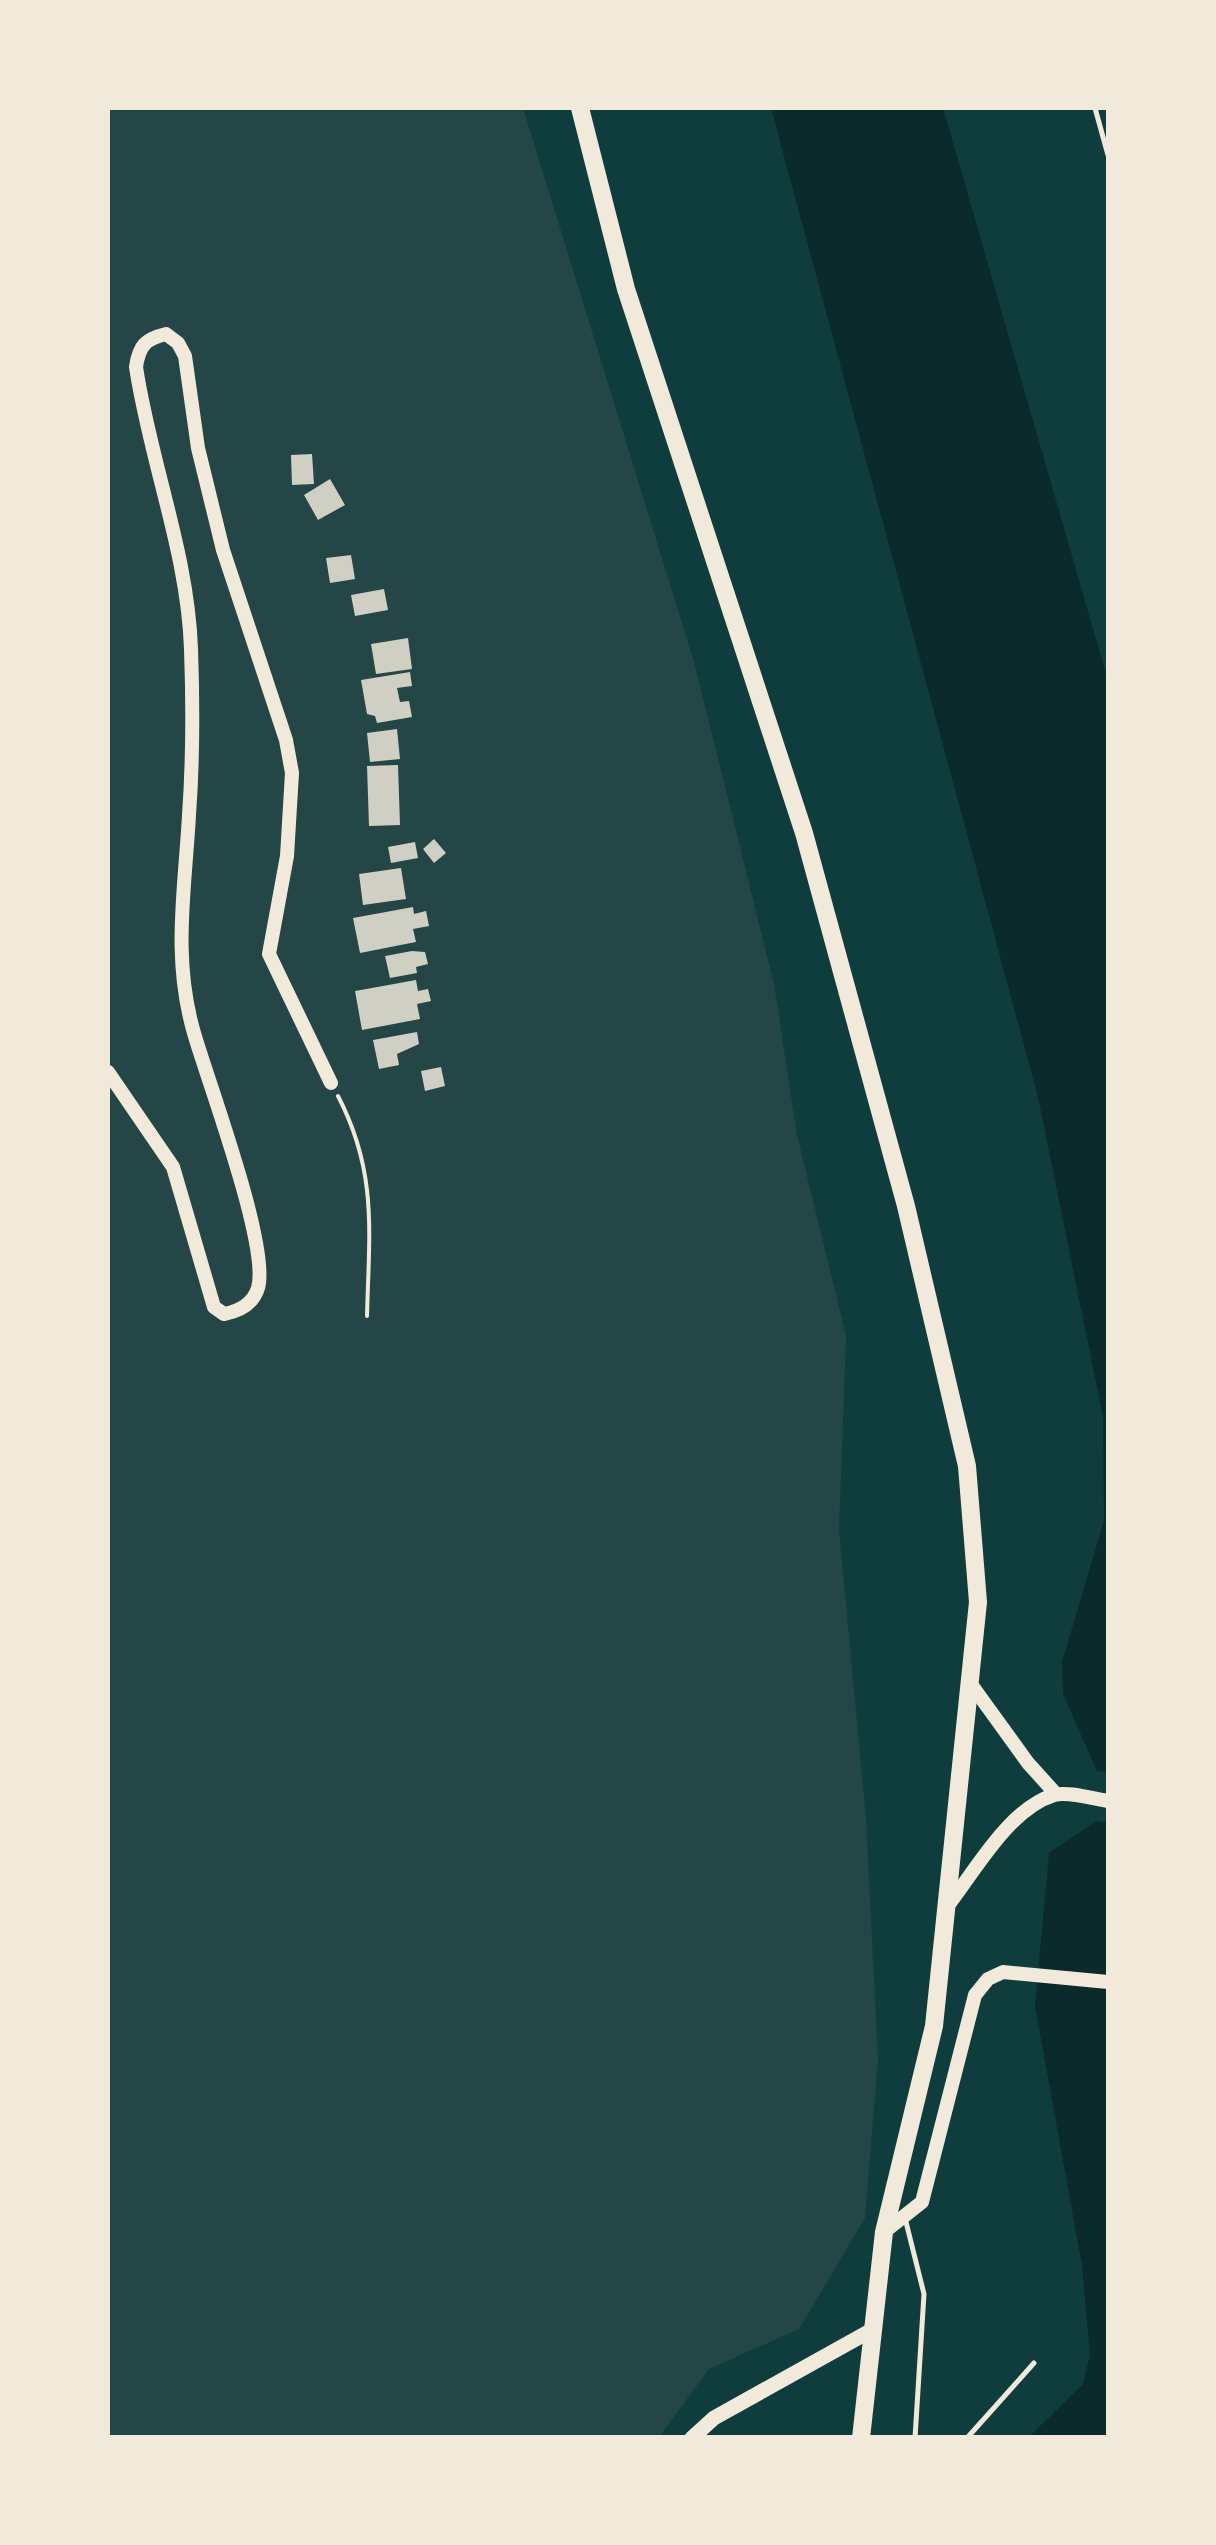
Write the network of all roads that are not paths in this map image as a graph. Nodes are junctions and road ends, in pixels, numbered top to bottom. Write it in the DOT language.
graph roads {
  1 [pos="580,108"];
  2 [pos="1095,108"];
  3 [pos="1108,156"];
  4 [pos="108,1072"];
  5 [pos="331,1083"];
  6 [pos="968,1680"];
  7 [pos="1056,1794"];
  8 [pos="1108,1801"];
  9 [pos="946,1908"];
  10 [pos="1108,1982"];
  11 [pos="905,2218"];
  12 [pos="884,2232"];
  13 [pos="872,2330"];
  14 [pos="1034,2363"];
  15 [pos="692,2438"];
  16 [pos="861,2438"];
  17 [pos="915,2438"];
  18 [pos="968,2438"];
  1 -- 6 [label="main road"];
  2 -- 3 [label="lane"];
  4 -- 5 [label="street"];
  6 -- 7 [label="street"];
  6 -- 9 [label="main road"];
  7 -- 8 [label="street"];
  7 -- 9 [label="street"];
  9 -- 12 [label="main road"];
  10 -- 11 [label="street"];
  11 -- 12 [label="street"];
  11 -- 17 [label="lane"];
  12 -- 13 [label="main road"];
  13 -- 15 [label="main road"];
  13 -- 16 [label="main road"];
  14 -- 18 [label="lane"];
}
